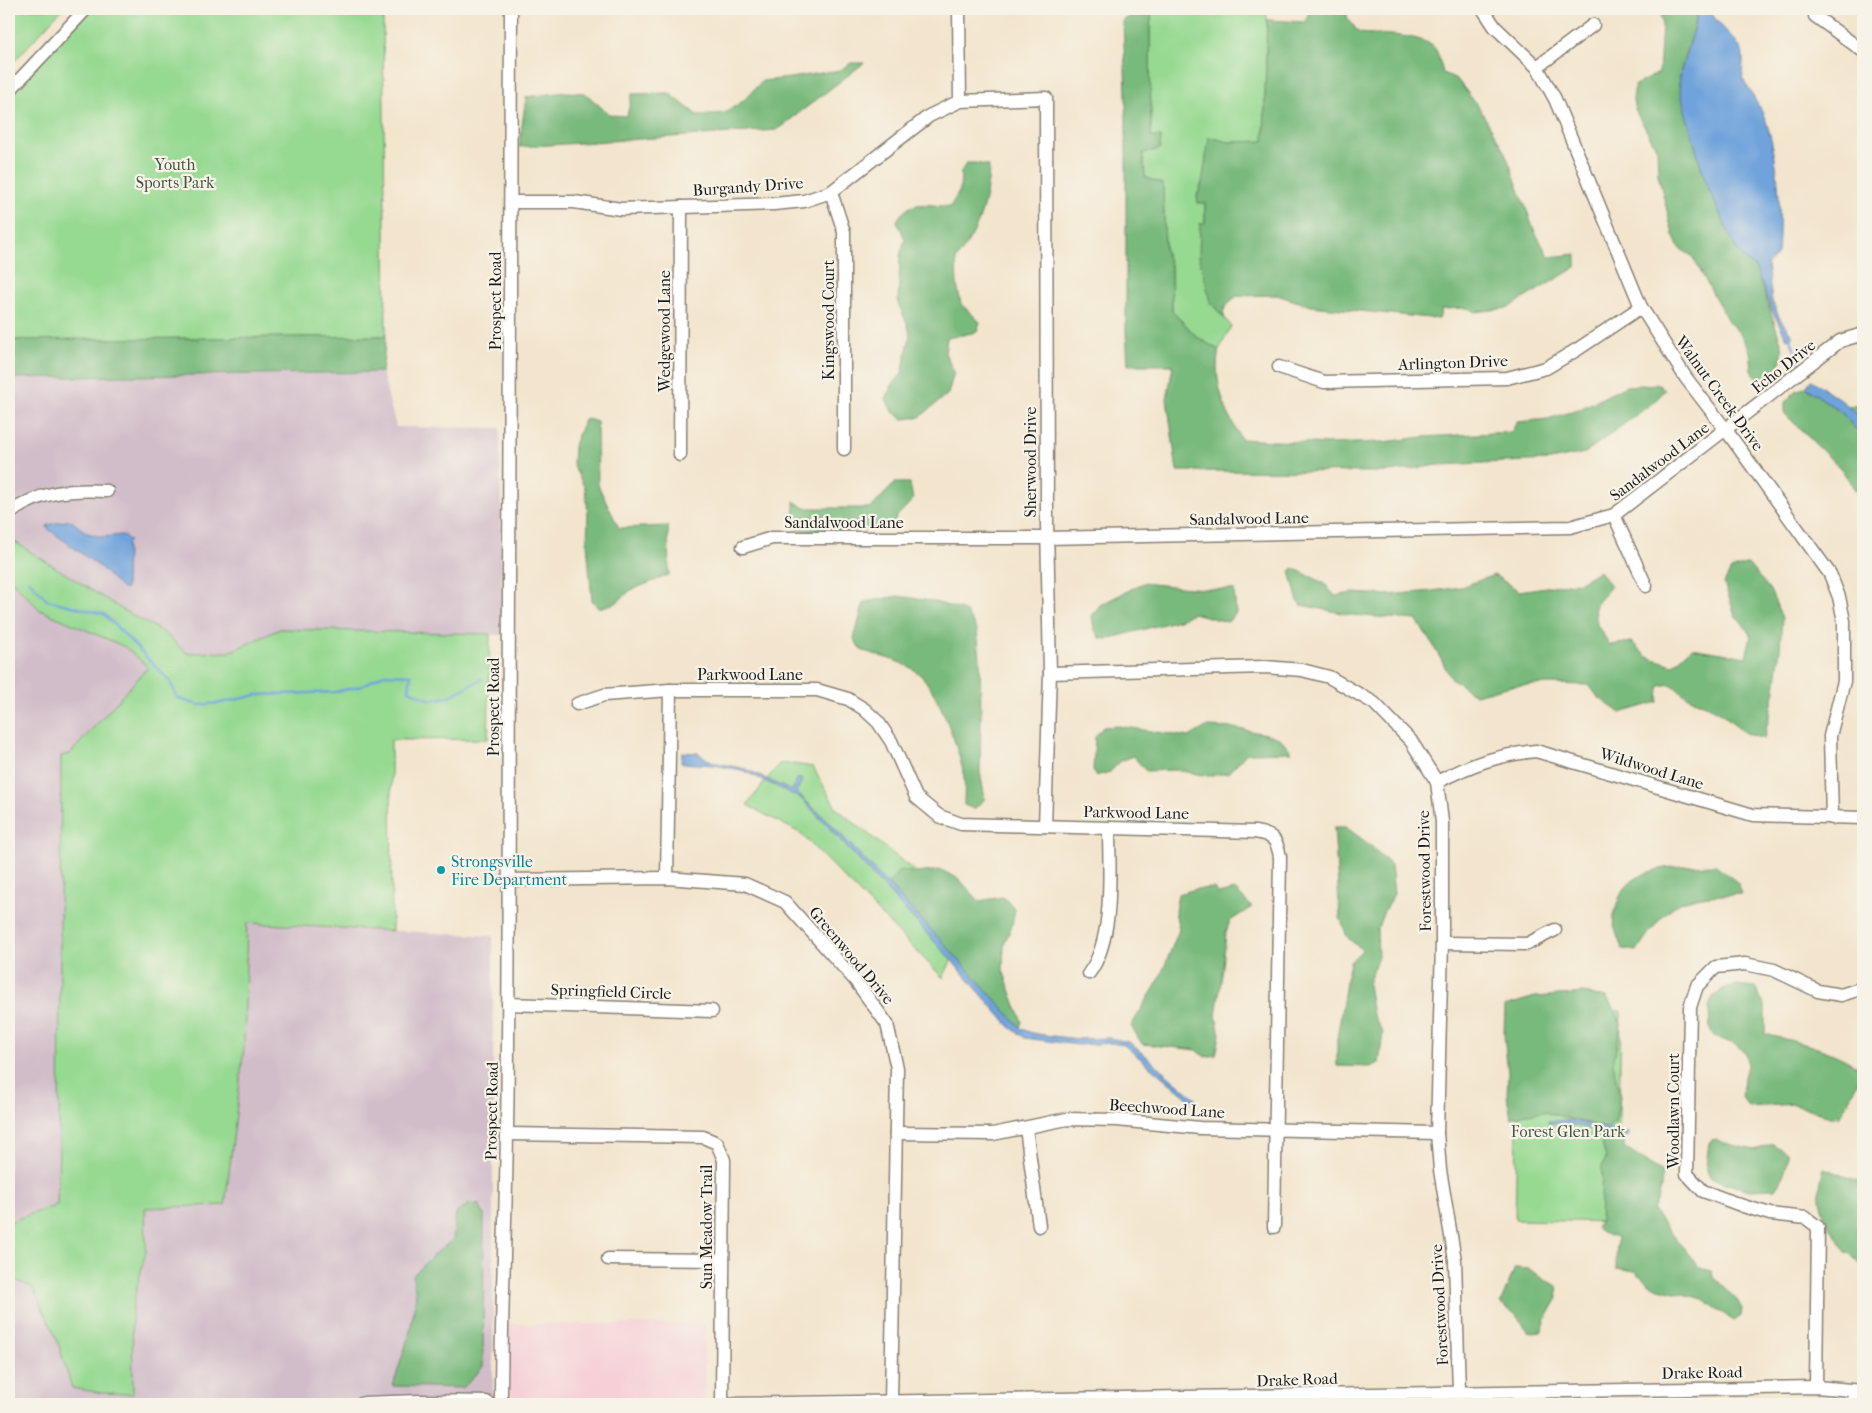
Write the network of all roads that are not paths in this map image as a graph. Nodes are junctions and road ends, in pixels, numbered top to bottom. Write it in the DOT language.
graph roads {
  1 [pos="86,9"];
  2 [pos="510,9"];
  3 [pos="959,9"];
  4 [pos="1483,9"];
  5 [pos="1816,16"];
  6 [pos="1593,24"];
  7 [pos="1863,51"];
  8 [pos="1537,67"];
  9 [pos="9,91"];
  10 [pos="1046,98"];
  11 [pos="960,101"];
  12 [pos="831,192"];
  13 [pos="512,202"];
  14 [pos="681,207"];
  15 [pos="1641,307"];
  16 [pos="1863,334"];
  17 [pos="1279,367"];
  18 [pos="1726,430"];
  19 [pos="844,449"];
  20 [pos="680,454"];
  21 [pos="106,491"];
  22 [pos="9,514"];
  23 [pos="1614,515"];
  24 [pos="1047,538"];
  25 [pos="743,547"];
  26 [pos="1646,586"];
  27 [pos="1050,673"];
  28 [pos="670,690"];
  29 [pos="578,704"];
  30 [pos="1437,782"];
  31 [pos="1832,818"];
  32 [pos="1863,818"];
  33 [pos="1045,826"];
  34 [pos="1109,828"];
  35 [pos="667,878"];
  36 [pos="509,880"];
  37 [pos="1555,930"];
  38 [pos="1442,943"];
  39 [pos="1089,973"];
  40 [pos="1863,988"];
  41 [pos="508,1004"];
  42 [pos="712,1011"];
  43 [pos="1026,1128"];
  44 [pos="1277,1129"];
  45 [pos="896,1133"];
  46 [pos="1438,1133"];
  47 [pos="507,1134"];
  48 [pos="1040,1226"];
  49 [pos="1274,1227"];
  50 [pos="608,1259"];
  51 [pos="722,1260"];
  52 [pos="1816,1387"];
  53 [pos="1859,1391"];
  54 [pos="1460,1392"];
  55 [pos="1301,1399"];
  56 [pos="1261,1400"];
  57 [pos="891,1403"];
  58 [pos="910,1403"];
  59 [pos="361,1404"];
  60 [pos="489,1404"];
  61 [pos="501,1404"];
  62 [pos="722,1404"];
  63 [pos="731,1404"];
  64 [pos="1854,1404"];
  1 -- 9 [label="street"];
  2 -- 13 [label="street, Prospect Road"];
  3 -- 11 [label="street"];
  4 -- 8 [label="street, Walnut Creek Drive"];
  5 -- 7 [label="street"];
  6 -- 8 [label="street"];
  8 -- 15 [label="street, Walnut Creek Drive"];
  10 -- 11 [label="street, Burgandy Drive"];
  10 -- 24 [label="street, Sherwood Drive"];
  11 -- 12 [label="street, Burgandy Drive"];
  12 -- 14 [label="street, Burgandy Drive"];
  12 -- 19 [label="street, Kingswood Court"];
  13 -- 14 [label="street, Burgandy Drive"];
  13 -- 36 [label="street, Prospect Road"];
  14 -- 20 [label="street, Wedgewood Lane"];
  15 -- 17 [label="street, Arlington Drive"];
  15 -- 18 [label="street, Walnut Creek Drive"];
  16 -- 18 [label="street, Echo Drive"];
  18 -- 23 [label="street, Sandalwood Lane"];
  18 -- 31 [label="street, Walnut Creek Drive"];
  21 -- 22 [label="street"];
  23 -- 24 [label="street, Sandalwood Lane"];
  23 -- 26 [label="street"];
  24 -- 25 [label="street, Sandalwood Lane"];
  24 -- 27 [label="street, Sherwood Drive"];
  27 -- 30 [label="street, Forestwood Drive"];
  27 -- 33 [label="street, Sherwood Drive"];
  28 -- 29 [label="street, Parkwood Lane"];
  28 -- 33 [label="street, Parkwood Lane"];
  28 -- 35 [label="street"];
  30 -- 31 [label="street, Wildwood Lane"];
  30 -- 38 [label="street, Forestwood Drive"];
  31 -- 32 [label="street, Wildwood Lane"];
  33 -- 34 [label="street, Parkwood Lane"];
  34 -- 39 [label="street"];
  34 -- 44 [label="street, Parkwood Lane"];
  35 -- 36 [label="street, Greenwood Drive"];
  35 -- 45 [label="street, Greenwood Drive"];
  36 -- 41 [label="street, Prospect Road"];
  37 -- 38 [label="street"];
  38 -- 46 [label="street, Forestwood Drive"];
  40 -- 52 [label="street, Woodlawn Court"];
  41 -- 42 [label="street, Springfield Circle"];
  41 -- 47 [label="street, Prospect Road"];
  43 -- 44 [label="street, Beechwood Lane"];
  43 -- 45 [label="street, Beechwood Lane"];
  43 -- 48 [label="street"];
  44 -- 46 [label="street, Beechwood Lane"];
  44 -- 49 [label="street, Parkwood Lane"];
  45 -- 57 [label="street, Greenwood Drive"];
  46 -- 54 [label="street, Forestwood Drive"];
  47 -- 51 [label="street, Sun Meadow Trail"];
  47 -- 61 [label="street, Prospect Road"];
  50 -- 51 [label="street"];
  51 -- 62 [label="street, Sun Meadow Trail"];
  52 -- 53 [label="street, Drake Road"];
  52 -- 54 [label="street, Drake Road"];
  53 -- 64 [label="street"];
  54 -- 55 [label="street, Drake Road"];
  55 -- 56 [label="street, Drake Road"];
  56 -- 58 [label="street, Drake Road"];
  57 -- 58 [label="street, Drake Road"];
  57 -- 63 [label="street, Drake Road"];
  59 -- 60 [label="street"];
}
